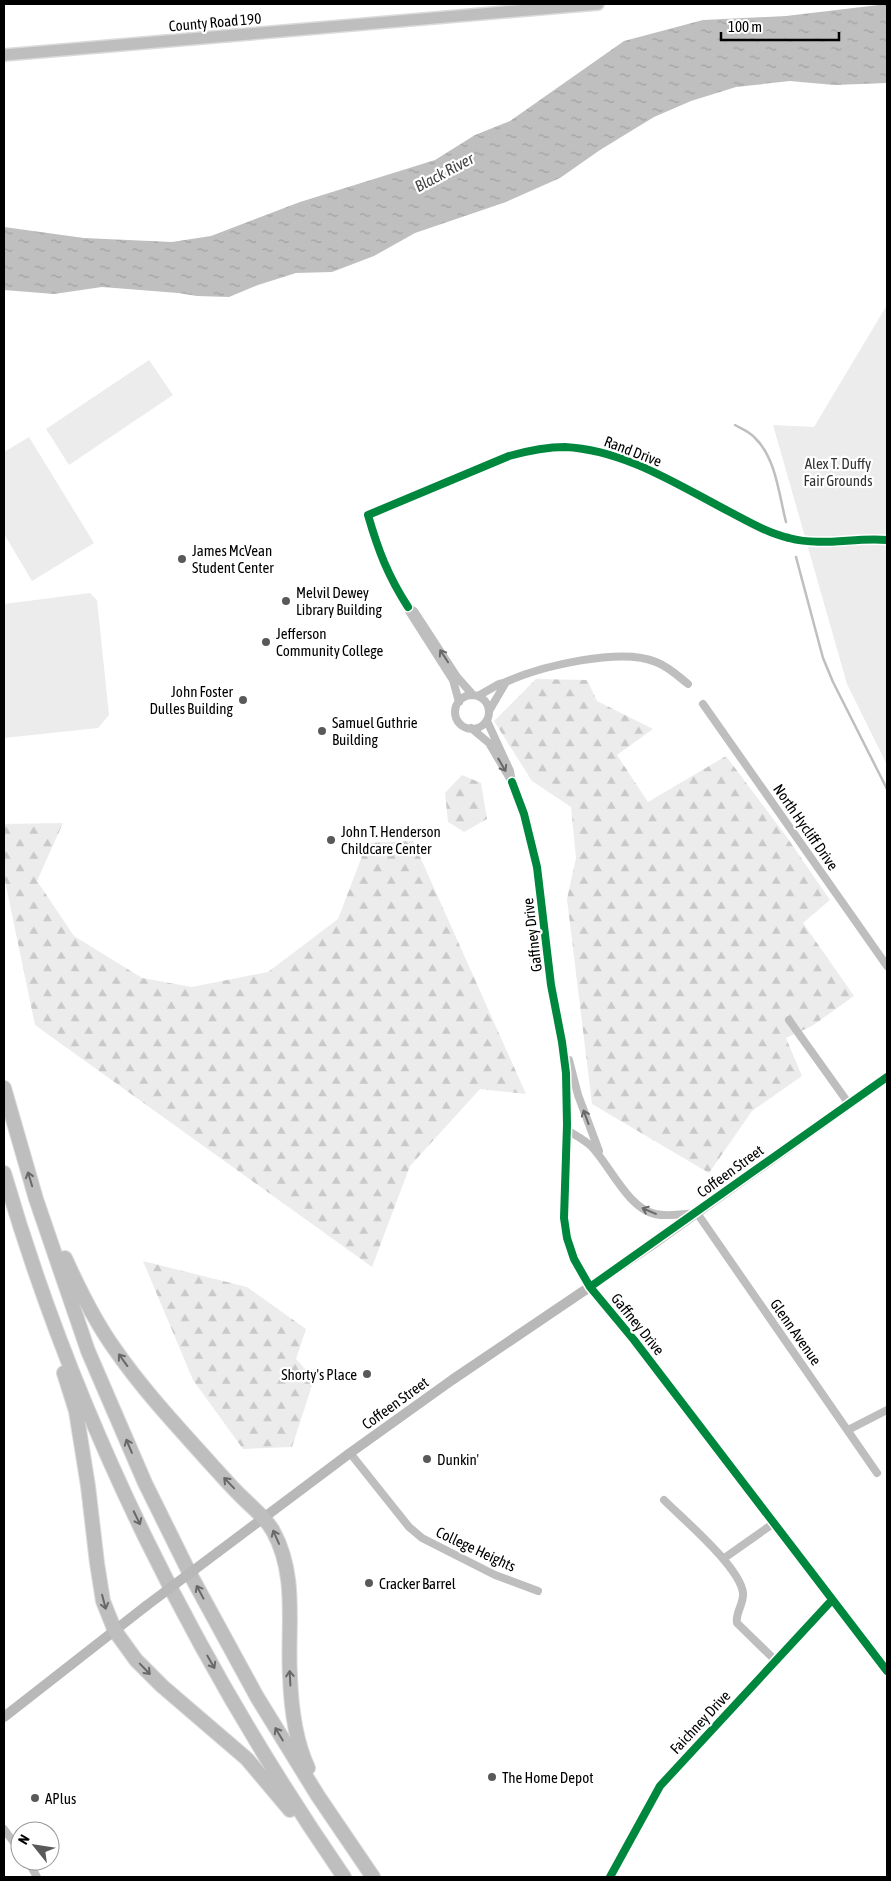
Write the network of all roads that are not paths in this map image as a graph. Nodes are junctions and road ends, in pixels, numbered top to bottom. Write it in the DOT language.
graph roads {
  1 [pos="598,4"];
  2 [pos="537,6"];
  3 [pos="4,55"];
  4 [pos="887,540"];
  5 [pos="408,607"];
  6 [pos="506,682"];
  7 [pos="688,684"];
  8 [pos="476,695"];
  9 [pos="459,702"];
  10 [pos="703,704"];
  11 [pos="489,711"];
  12 [pos="486,721"];
  13 [pos="471,728"];
  14 [pos="512,782"];
  15 [pos="887,966"];
  16 [pos="790,1020"];
  17 [pos="562,1042"];
  18 [pos="887,1077"];
  19 [pos="4,1088"];
  20 [pos="849,1104"];
  21 [pos="566,1130"];
  22 [pos="604,1162"];
  23 [pos="4,1173"];
  24 [pos="36,1199"];
  25 [pos="697,1213"];
  26 [pos="32,1262"];
  27 [pos="590,1287"];
  28 [pos="887,1410"];
  29 [pos="848,1430"];
  30 [pos="350,1453"];
  31 [pos="877,1473"];
  32 [pos="664,1500"];
  33 [pos="264,1517"];
  34 [pos="774,1523"];
  35 [pos="724,1559"];
  36 [pos="538,1591"];
  37 [pos="832,1600"];
  38 [pos="115,1631"];
  39 [pos="776,1661"];
  40 [pos="887,1671"];
  41 [pos="4,1717"];
  42 [pos="343,1877"];
  43 [pos="373,1877"];
  44 [pos="380,1877"];
  45 [pos="610,1877"];
  1 -- 2 [label="main road, County Road 190"];
  2 -- 3 [label="main road, County Road 190"];
  4 -- 5 [label="street, Rand Drive"];
  8 -- 5 [label="street, one-way"];
  5 -- 9 [label="street"];
  6 -- 7 [label="street"];
  6 -- 8 [label="street"];
  6 -- 11 [label="street"];
  8 -- 9 [label="street"];
  8 -- 11 [label="street"];
  9 -- 13 [label="street"];
  10 -- 15 [label="street, North Hycliff Drive"];
  11 -- 12 [label="street"];
  12 -- 13 [label="street"];
  12 -- 14 [label="street, Gaffney Drive"];
  13 -- 14 [label="street, Gaffney Drive, one-way"];
  14 -- 17 [label="street, Gaffney Drive"];
  16 -- 20 [label="street"];
  17 -- 21 [label="street, Gaffney Drive"];
  22 -- 17 [label="street, one-way"];
  18 -- 20 [label="main road, Coffeen Street"];
  24 -- 19 [label="highway, one-way"];
  20 -- 25 [label="main road, Coffeen Street"];
  21 -- 22 [label="street"];
  21 -- 27 [label="street, Gaffney Drive"];
  25 -- 22 [label="street, one-way"];
  23 -- 26 [label="highway"];
  33 -- 24 [label="highway, one-way"];
  43 -- 24 [label="highway, one-way"];
  25 -- 27 [label="main road, Coffeen Street"];
  25 -- 29 [label="street, Glenn Avenue"];
  26 -- 38 [label="highway, one-way"];
  26 -- 42 [label="highway, one-way"];
  27 -- 30 [label="main road, Coffeen Street"];
  27 -- 34 [label="street, Gaffney Drive"];
  28 -- 29 [label="street"];
  29 -- 31 [label="street, Glenn Avenue"];
  30 -- 33 [label="main road, Coffeen Street"];
  30 -- 36 [label="street, College Heights"];
  32 -- 35 [label="street"];
  33 -- 38 [label="main road, Coffeen Street, bridge"];
  44 -- 33 [label="highway, one-way"];
  34 -- 35 [label="street"];
  34 -- 37 [label="street, Gaffney Drive"];
  35 -- 39 [label="street"];
  37 -- 39 [label="street, Faichney Drive"];
  37 -- 40 [label="street, Gaffney Drive"];
  38 -- 41 [label="main road, Coffeen Street"];
  38 -- 42 [label="highway, one-way"];
  39 -- 45 [label="street, Faichney Drive"];
}
